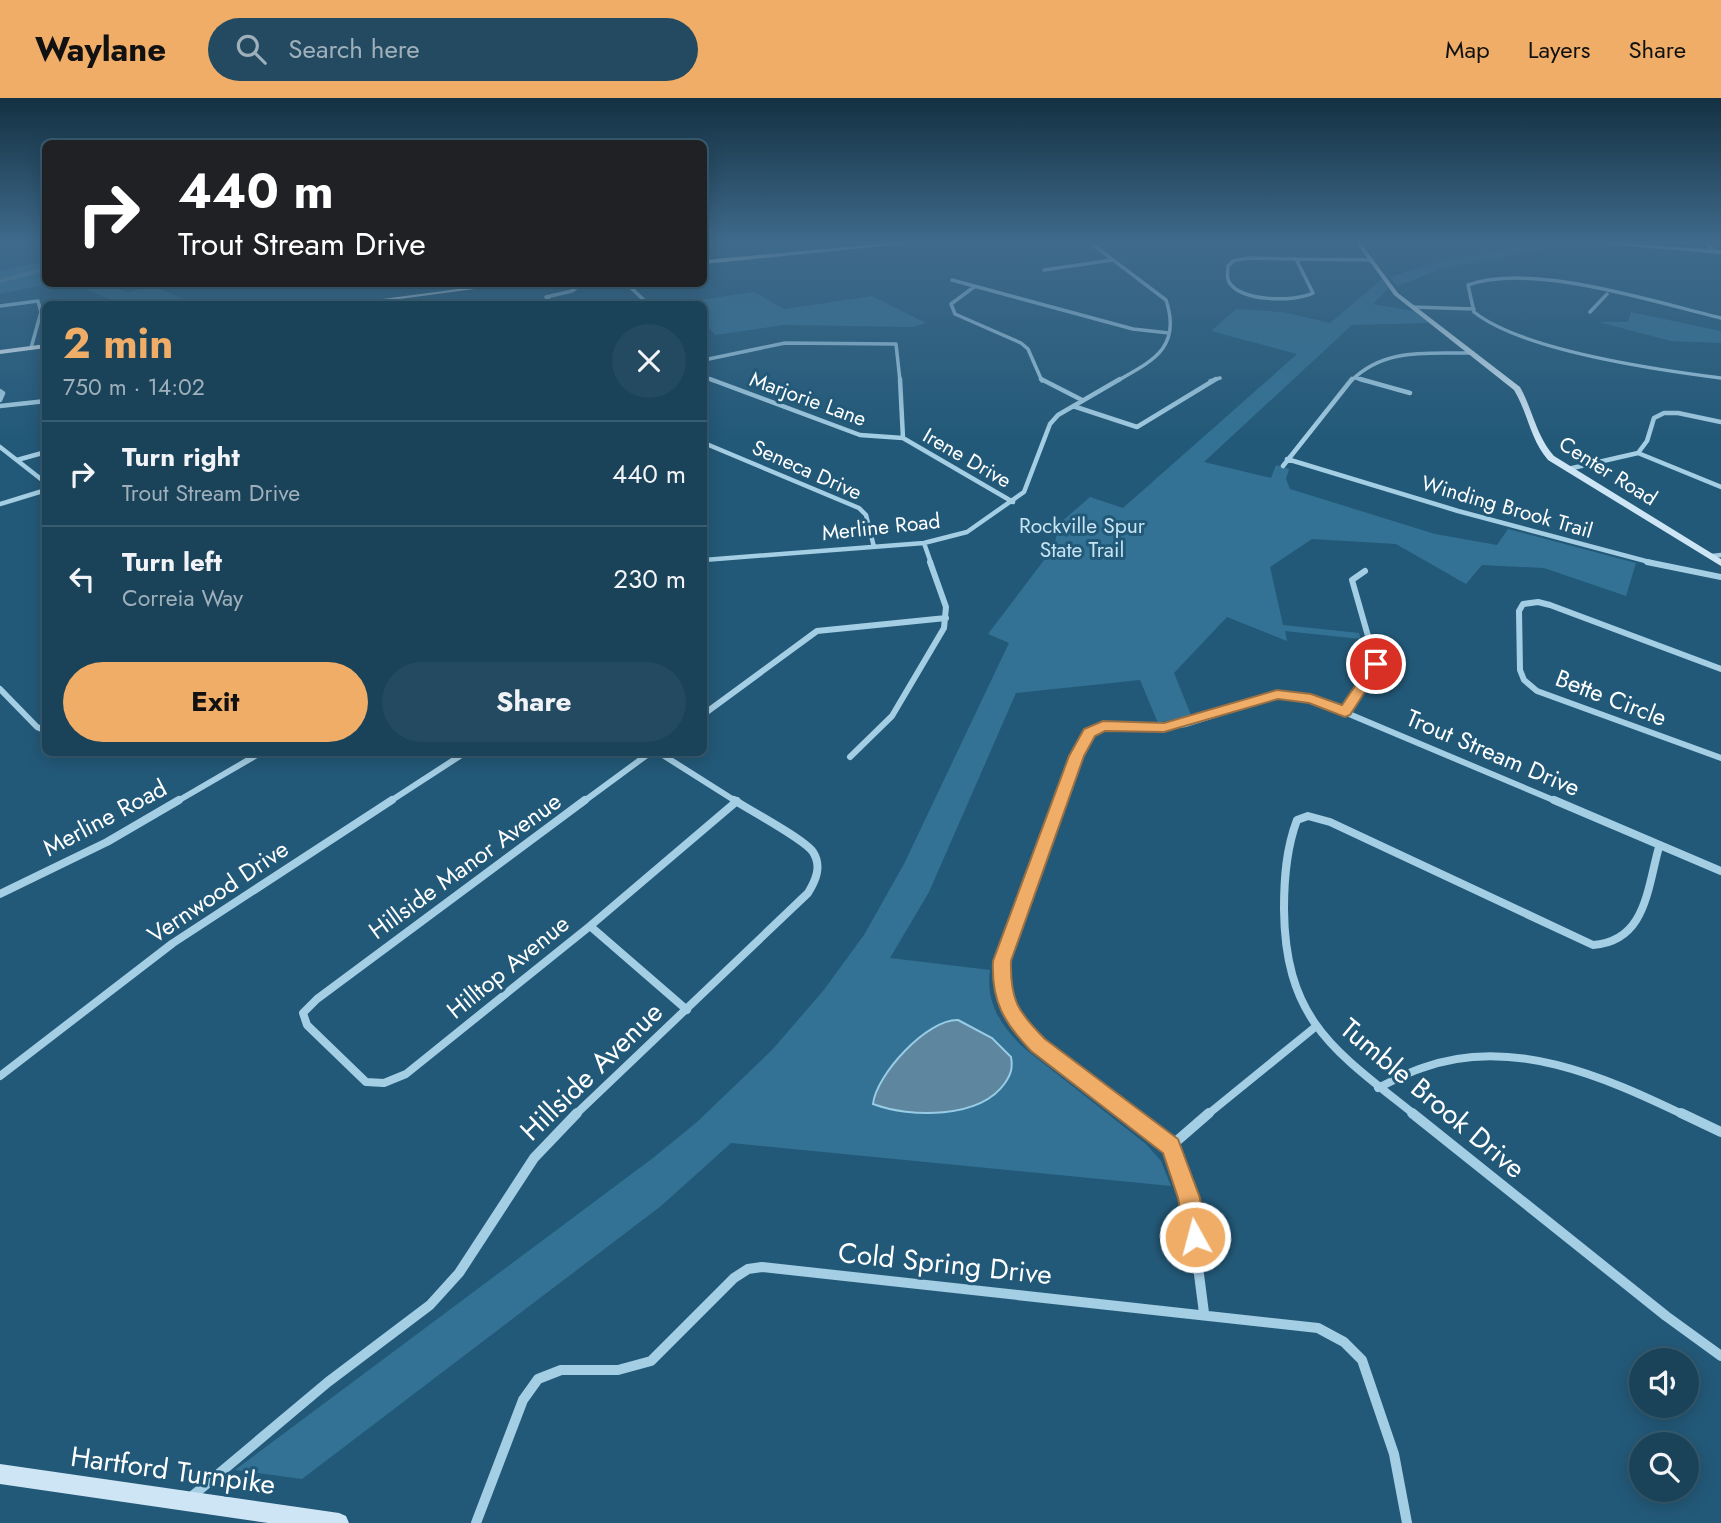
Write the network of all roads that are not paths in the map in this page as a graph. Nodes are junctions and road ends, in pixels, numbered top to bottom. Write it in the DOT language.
graph roads {
  1 [pos="40,308"];
  2 [pos="952,308"];
  3 [pos="1052,308"];
  4 [pos="1170,308"];
  5 [pos="1415,308"];
  6 [pos="1473,308"];
  7 [pos="1594,308"];
  8 [pos="1671,308"];
  9 [pos="1474,311"];
  10 [pos="1590,312"];
  11 [pos="1721,318"];
  12 [pos="1169,333"];
  13 [pos="42,347"];
  14 [pos="31,348"];
  15 [pos="0,352"];
  16 [pos="1473,353"];
  17 [pos="707,359"];
  18 [pos="707,378"];
  19 [pos="1220,378"];
  20 [pos="1356,378"];
  21 [pos="1721,378"];
  22 [pos="0,391"];
  23 [pos="1410,393"];
  24 [pos="0,400"];
  25 [pos="1082,400"];
  26 [pos="42,401"];
  27 [pos="0,406"];
  28 [pos="1073,406"];
  29 [pos="1721,422"];
  30 [pos="903,438"];
  31 [pos="707,444"];
  32 [pos="0,447"];
  33 [pos="1638,453"];
  34 [pos="42,454"];
  35 [pos="1287,459"];
  36 [pos="17,460"];
  37 [pos="1283,466"];
  38 [pos="1568,469"];
  39 [pos="42,480"];
  40 [pos="1721,487"];
  41 [pos="42,491"];
  42 [pos="1013,502"];
  43 [pos="0,504"];
  44 [pos="924,543"];
  45 [pos="874,547"];
  46 [pos="1716,555"];
  47 [pos="707,560"];
  48 [pos="1721,563"];
  49 [pos="1365,571"];
  50 [pos="1721,577"];
  51 [pos="946,618"];
  52 [pos="1721,669"];
  53 [pos="0,689"];
  54 [pos="707,712"];
  55 [pos="1345,712"];
  56 [pos="42,729"];
  57 [pos="255,756"];
  58 [pos="457,756"];
  59 [pos="646,756"];
  60 [pos="664,756"];
  61 [pos="850,757"];
  62 [pos="1721,758"];
  63 [pos="737,801"];
  64 [pos="1659,847"];
  65 [pos="1721,872"];
  66 [pos="0,894"];
  67 [pos="590,926"];
  68 [pos="687,1010"];
  69 [pos="303,1013"];
  70 [pos="1314,1028"];
  71 [pos="0,1076"];
  72 [pos="1378,1088"];
  73 [pos="1721,1132"];
  74 [pos="1171,1146"];
  75 [pos="1204,1313"];
  76 [pos="1721,1356"];
  77 [pos="0,1474"];
  78 [pos="188,1500"];
  79 [pos="339,1523"];
  80 [pos="476,1523"];
  81 [pos="1407,1523"];
  1 -- 14 [label="street"];
  2 -- 25 [label="street"];
  3 -- 12 [label="street"];
  4 -- 12 [label="street"];
  5 -- 9 [label="street"];
  5 -- 16 [label="street, Center Road"];
  6 -- 9 [label="street"];
  7 -- 10 [label="street"];
  8 -- 11 [label="street"];
  9 -- 21 [label="street"];
  12 -- 25 [label="street, Merline Road"];
  13 -- 14 [label="main road"];
  14 -- 15 [label="main road"];
  16 -- 20 [label="street"];
  16 -- 38 [label="street, Center Road"];
  17 -- 30 [label="street, Irene Drive"];
  18 -- 30 [label="street, Marjorie Lane"];
  19 -- 28 [label="street"];
  20 -- 23 [label="street"];
  20 -- 35 [label="street"];
  22 -- 24 [label="street"];
  25 -- 28 [label="street, Merline Road"];
  26 -- 27 [label="street"];
  28 -- 42 [label="street, Merline Road"];
  29 -- 33 [label="street"];
  30 -- 42 [label="street, Irene Drive"];
  31 -- 45 [label="street, Seneca Drive"];
  32 -- 36 [label="street"];
  33 -- 38 [label="street"];
  33 -- 40 [label="street"];
  34 -- 36 [label="street"];
  35 -- 37 [label="street"];
  35 -- 50 [label="street, Winding Brook Trail"];
  36 -- 39 [label="street"];
  38 -- 46 [label="street, Center Road"];
  41 -- 43 [label="street"];
  42 -- 44 [label="street, Merline Road"];
  44 -- 45 [label="street, Merline Road"];
  44 -- 51 [label="street"];
  45 -- 47 [label="street, Merline Road"];
  46 -- 48 [label="street, Center Road"];
  49 -- 55 [label="street"];
  51 -- 54 [label="street"];
  51 -- 61 [label="street"];
  52 -- 62 [label="street, Bette Circle"];
  53 -- 56 [label="street"];
  55 -- 64 [label="street, Trout Stream Drive"];
  55 -- 74 [label="street, Trout Stream Drive"];
  57 -- 66 [label="street, Merline Road"];
  58 -- 71 [label="street, Vernwood Drive"];
  59 -- 69 [label="street, Hillside Manor Avenue"];
  60 -- 63 [label="street, Hillside Avenue"];
  63 -- 67 [label="street, Hilltop Avenue"];
  63 -- 68 [label="street, Hillside Avenue"];
  64 -- 65 [label="street, Trout Stream Drive"];
  64 -- 70 [label="street, Tumble Brook Drive"];
  67 -- 68 [label="street"];
  67 -- 69 [label="street, Hilltop Avenue"];
  68 -- 78 [label="street, Hillside Avenue"];
  70 -- 72 [label="street, Tumble Brook Drive"];
  70 -- 74 [label="street"];
  72 -- 73 [label="street"];
  72 -- 76 [label="street, Tumble Brook Drive"];
  74 -- 75 [label="street"];
  75 -- 80 [label="street, Cold Spring Drive"];
  75 -- 81 [label="street, Cold Spring Drive"];
  77 -- 78 [label="street, Hartford Turnpike"];
  78 -- 79 [label="street, Hartford Turnpike"];
}
